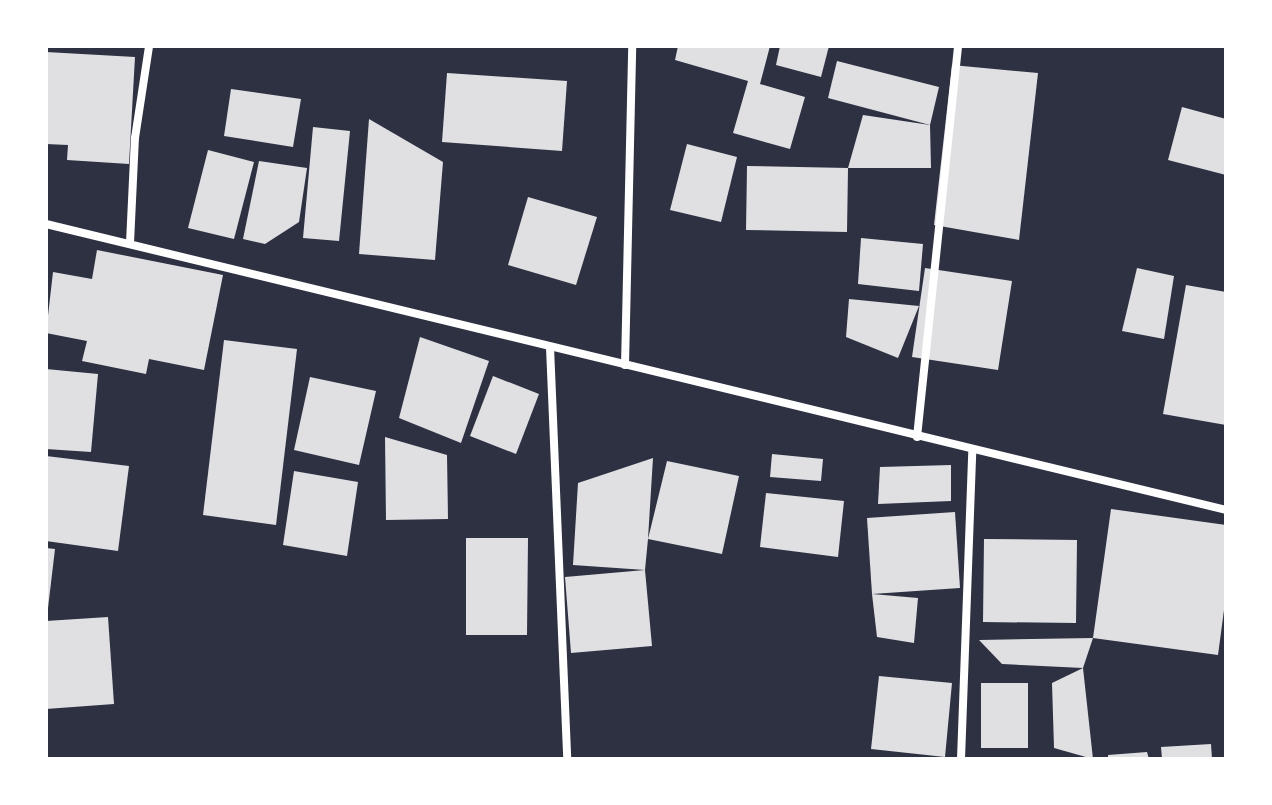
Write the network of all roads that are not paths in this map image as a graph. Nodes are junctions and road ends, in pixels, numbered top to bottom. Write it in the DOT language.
graph roads {
  1 [pos="149,46"];
  2 [pos="632,46"];
  3 [pos="958,46"];
  4 [pos="46,224"];
  5 [pos="130,243"];
  6 [pos="550,347"];
  7 [pos="625,365"];
  8 [pos="917,437"];
  9 [pos="972,452"];
  10 [pos="1226,510"];
  11 [pos="567,759"];
  12 [pos="961,759"];
  1 -- 5 [label="street"];
  2 -- 7 [label="street"];
  3 -- 8 [label="street"];
  4 -- 5 [label="street"];
  5 -- 6 [label="street"];
  6 -- 7 [label="street"];
  6 -- 11 [label="street"];
  7 -- 8 [label="street"];
  8 -- 9 [label="street"];
  9 -- 10 [label="street"];
  9 -- 12 [label="street"];
}
